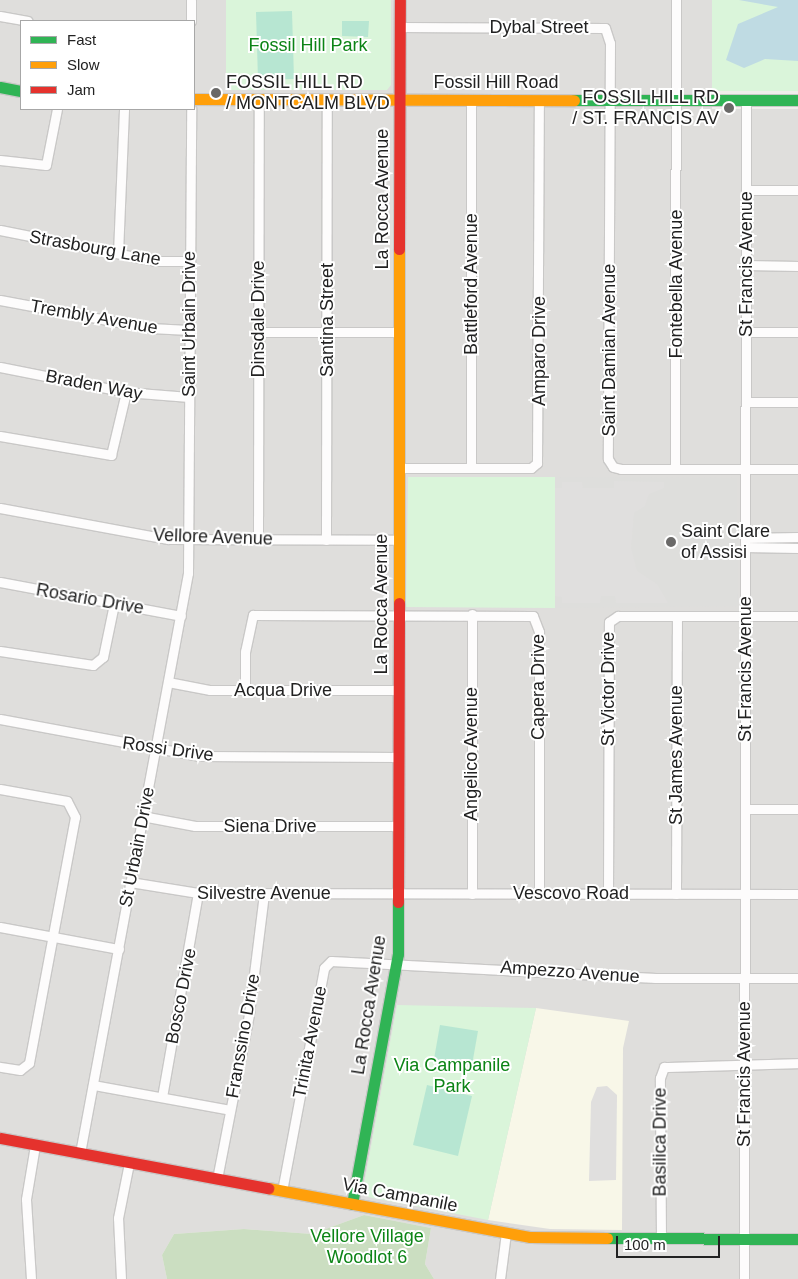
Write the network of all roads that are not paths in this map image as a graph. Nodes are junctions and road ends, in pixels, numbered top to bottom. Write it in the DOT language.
graph roads {
  1 [pos="191,0"];
  2 [pos="400,0"];
  3 [pos="676,0"];
  4 [pos="0,16"];
  5 [pos="22,20"];
  6 [pos="191,20"];
  7 [pos="400,26"];
  8 [pos="0,87"];
  9 [pos="20,91"];
  10 [pos="195,99"];
  11 [pos="259,99"];
  12 [pos="327,99"];
  13 [pos="400,99"];
  14 [pos="471,100"];
  15 [pos="540,100"];
  16 [pos="609,100"];
  17 [pos="676,100"];
  18 [pos="746,100"];
  19 [pos="798,100"];
  20 [pos="57,110"];
  21 [pos="124,110"];
  22 [pos="191,110"];
  23 [pos="0,160"];
  24 [pos="746,190"];
  25 [pos="798,190"];
  26 [pos="0,230"];
  27 [pos="118,253"];
  28 [pos="190,261"];
  29 [pos="746,265"];
  30 [pos="798,266"];
  31 [pos="0,300"];
  32 [pos="189,330"];
  33 [pos="258,332"];
  34 [pos="327,332"];
  35 [pos="400,332"];
  36 [pos="746,332"];
  37 [pos="798,332"];
  38 [pos="0,367"];
  39 [pos="126,392"];
  40 [pos="189,398"];
  41 [pos="746,402"];
  42 [pos="798,402"];
  43 [pos="0,436"];
  44 [pos="399,468"];
  45 [pos="471,468"];
  46 [pos="675,468"];
  47 [pos="745,468"];
  48 [pos="798,469"];
  49 [pos="0,508"];
  50 [pos="798,537"];
  51 [pos="190,539"];
  52 [pos="258,540"];
  53 [pos="326,540"];
  54 [pos="399,540"];
  55 [pos="745,542"];
  56 [pos="798,548"];
  57 [pos="0,582"];
  58 [pos="114,604"];
  59 [pos="399,614"];
  60 [pos="472,614"];
  61 [pos="180,616"];
  62 [pos="677,616"];
  63 [pos="745,616"];
  64 [pos="798,616"];
  65 [pos="0,651"];
  66 [pos="168,682"];
  67 [pos="245,690"];
  68 [pos="399,690"];
  69 [pos="0,719"];
  70 [pos="156,748"];
  71 [pos="398,757"];
  72 [pos="0,789"];
  73 [pos="745,809"];
  74 [pos="798,809"];
  75 [pos="142,816"];
  76 [pos="398,826"];
  77 [pos="130,882"];
  78 [pos="198,893"];
  79 [pos="264,893"];
  80 [pos="398,893"];
  81 [pos="539,893"];
  82 [pos="608,893"];
  83 [pos="472,894"];
  84 [pos="676,894"];
  85 [pos="744,894"];
  86 [pos="798,894"];
  87 [pos="0,927"];
  88 [pos="53,937"];
  89 [pos="119,949"];
  90 [pos="396,966"];
  91 [pos="798,978"];
  92 [pos="744,979"];
  93 [pos="744,1063"];
  94 [pos="798,1063"];
  95 [pos="0,1067"];
  96 [pos="94,1085"];
  97 [pos="162,1097"];
  98 [pos="230,1110"];
  99 [pos="0,1138"];
  100 [pos="35,1145"];
  101 [pos="80,1154"];
  102 [pos="129,1163"];
  103 [pos="217,1179"];
  104 [pos="282,1191"];
  105 [pos="352,1204"];
  106 [pos="506,1232"];
  107 [pos="661,1239"];
  108 [pos="744,1239"];
  109 [pos="798,1239"];
  110 [pos="31,1279"];
  111 [pos="121,1279"];
  112 [pos="500,1279"];
  113 [pos="744,1279"];
  1 -- 6 [label="street"];
  2 -- 7 [label="street, La Rocca Avenue"];
  3 -- 17 [label="street, Fontebella Avenue"];
  4 -- 5 [label="street"];
  7 -- 13 [label="street, La Rocca Avenue"];
  7 -- 16 [label="street, Dybal Street"];
  8 -- 9 [label="street"];
  10 -- 11 [label="street, Fossil Hill Road"];
  11 -- 12 [label="street, Fossil Hill Road"];
  11 -- 33 [label="street, Dinsdale Drive"];
  12 -- 13 [label="street, Fossil Hill Road"];
  12 -- 34 [label="street, Santina Street"];
  13 -- 14 [label="street, Fossil Hill Road"];
  13 -- 35 [label="street, La Rocca Avenue"];
  14 -- 15 [label="street, Fossil Hill Road"];
  14 -- 45 [label="street, Battleford Avenue"];
  15 -- 16 [label="street, Fossil Hill Road"];
  15 -- 45 [label="street, Amparo Drive"];
  16 -- 17 [label="street, Fossil Hill Road"];
  16 -- 46 [label="street, Saint Damian Avenue"];
  17 -- 18 [label="street, Fossil Hill Road"];
  17 -- 46 [label="street, Fontebella Avenue"];
  18 -- 19 [label="street, Fossil Hill Road"];
  18 -- 24 [label="street, St Francis Avenue"];
  20 -- 23 [label="street"];
  21 -- 27 [label="street"];
  22 -- 28 [label="street, Saint Urbain Drive"];
  24 -- 25 [label="street"];
  24 -- 29 [label="street, St Francis Avenue"];
  26 -- 27 [label="street, Strasbourg Lane"];
  27 -- 28 [label="street, Strasbourg Lane"];
  28 -- 32 [label="street, Saint Urbain Drive"];
  29 -- 30 [label="street"];
  29 -- 36 [label="street, St Francis Avenue"];
  31 -- 32 [label="street, Trembly Avenue"];
  32 -- 40 [label="street, Saint Urbain Drive"];
  33 -- 34 [label="street"];
  33 -- 52 [label="street, Dinsdale Drive"];
  34 -- 35 [label="street"];
  34 -- 53 [label="street, Santina Street"];
  35 -- 44 [label="street, La Rocca Avenue"];
  36 -- 37 [label="street"];
  36 -- 41 [label="street, St Francis Avenue"];
  38 -- 39 [label="street, Braden Way"];
  39 -- 40 [label="street, Braden Way"];
  39 -- 43 [label="street"];
  40 -- 51 [label="street, Saint Urbain Drive"];
  41 -- 42 [label="street"];
  41 -- 47 [label="street, St Francis Avenue"];
  44 -- 45 [label="street, Amparo Drive"];
  44 -- 54 [label="street, La Rocca Avenue"];
  46 -- 47 [label="street, Saint Damian Avenue"];
  47 -- 48 [label="street, Saint Damian Avenue"];
  47 -- 55 [label="street, St Francis Avenue"];
  49 -- 51 [label="street, Vellore Avenue"];
  50 -- 55 [label="street"];
  51 -- 52 [label="street, Vellore Avenue"];
  51 -- 61 [label="street, St Urbain Drive"];
  52 -- 53 [label="street, Vellore Avenue"];
  53 -- 54 [label="street, Vellore Avenue"];
  54 -- 59 [label="street, La Rocca Avenue"];
  55 -- 56 [label="street"];
  55 -- 63 [label="street, St Francis Avenue"];
  57 -- 58 [label="street, Rosario Drive"];
  58 -- 61 [label="street, Rosario Drive"];
  58 -- 65 [label="street"];
  59 -- 60 [label="street, Capera Drive"];
  59 -- 67 [label="street, Capera Drive"];
  59 -- 68 [label="street, La Rocca Avenue"];
  60 -- 81 [label="street, Capera Drive"];
  60 -- 83 [label="street, Angelico Avenue"];
  61 -- 66 [label="street, St Urbain Drive"];
  62 -- 63 [label="street, St Victor Drive"];
  62 -- 82 [label="street, St Victor Drive"];
  62 -- 84 [label="street, St James Avenue"];
  63 -- 64 [label="street, St Victor Drive"];
  63 -- 73 [label="street, St Francis Avenue"];
  66 -- 67 [label="street, Acqua Drive"];
  66 -- 70 [label="street, St Urbain Drive"];
  67 -- 68 [label="street, Acqua Drive"];
  68 -- 71 [label="street, La Rocca Avenue"];
  69 -- 70 [label="street, Rossi Drive"];
  70 -- 71 [label="street, Rossi Drive"];
  70 -- 75 [label="street, St Urbain Drive"];
  71 -- 76 [label="street, La Rocca Avenue"];
  72 -- 88 [label="street"];
  73 -- 74 [label="street"];
  73 -- 85 [label="street, St Francis Avenue"];
  75 -- 76 [label="street, Siena Drive"];
  75 -- 77 [label="street, St Urbain Drive"];
  76 -- 80 [label="street, La Rocca Avenue"];
  77 -- 78 [label="street, Silvestre Avenue"];
  77 -- 89 [label="street, St Urbain Drive"];
  78 -- 79 [label="street, Silvestre Avenue"];
  78 -- 97 [label="street, Bosco Drive"];
  79 -- 80 [label="street, Silvestre Avenue"];
  79 -- 98 [label="street, Franssino Drive"];
  80 -- 83 [label="street, Vescovo Road"];
  80 -- 90 [label="street, La Rocca Avenue"];
  81 -- 82 [label="street, Vescovo Road"];
  81 -- 83 [label="street, Vescovo Road"];
  82 -- 84 [label="street, Vescovo Road"];
  84 -- 85 [label="street, Vescovo Road"];
  85 -- 86 [label="street, Vescovo Road"];
  85 -- 92 [label="street, St Francis Avenue"];
  87 -- 88 [label="street"];
  88 -- 89 [label="street"];
  88 -- 95 [label="street"];
  89 -- 96 [label="street, St Urbain Drive"];
  90 -- 92 [label="street, Ampezzo Avenue"];
  90 -- 104 [label="street, Trinita Avenue"];
  90 -- 105 [label="street, La Rocca Avenue"];
  91 -- 92 [label="street, Ampezzo Avenue"];
  92 -- 93 [label="street, St Francis Avenue"];
  93 -- 94 [label="street, Basilica Drive"];
  93 -- 107 [label="street, Basilica Drive"];
  93 -- 108 [label="street, St Francis Avenue"];
  96 -- 97 [label="street"];
  96 -- 101 [label="street, St Urbain Drive"];
  97 -- 98 [label="street"];
  98 -- 103 [label="street, Franssino Drive"];
  99 -- 100 [label="street, Via Campanile"];
  100 -- 101 [label="street, Via Campanile"];
  100 -- 110 [label="street"];
  101 -- 102 [label="street, Via Campanile"];
  102 -- 103 [label="street, Via Campanile"];
  102 -- 111 [label="street"];
  103 -- 104 [label="street, Via Campanile"];
  104 -- 105 [label="street, Via Campanile"];
  105 -- 106 [label="street, Via Campanile"];
  106 -- 107 [label="street, Via Campanile"];
  106 -- 112 [label="street"];
  107 -- 108 [label="street, Via Campanile"];
  108 -- 109 [label="street, Via Campanile"];
  108 -- 113 [label="street, St Francis Avenue"];
}
